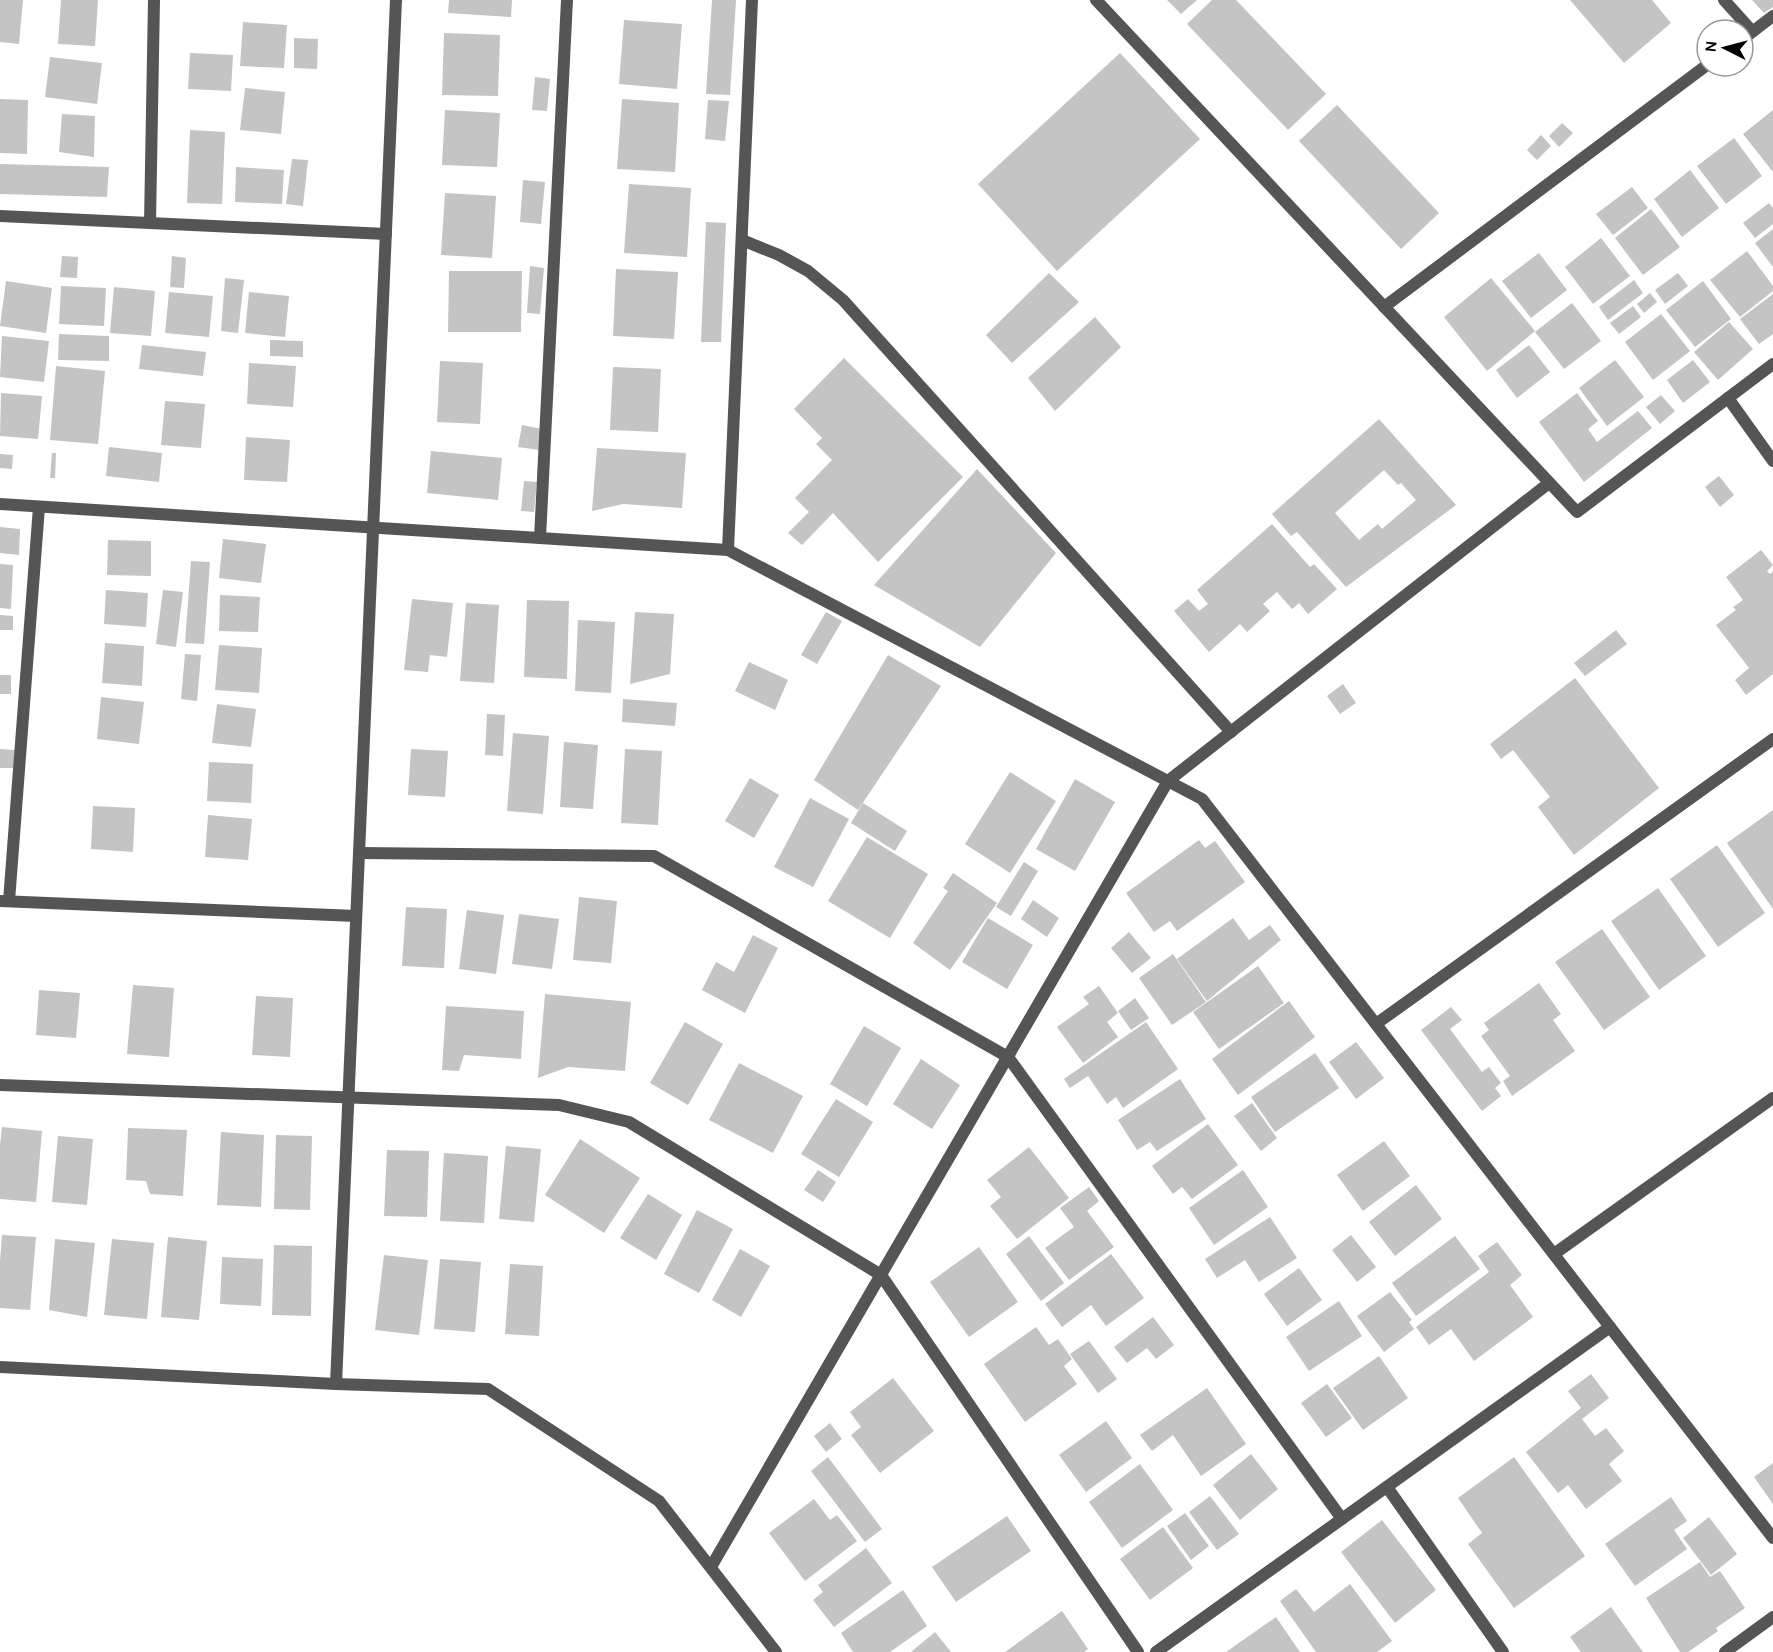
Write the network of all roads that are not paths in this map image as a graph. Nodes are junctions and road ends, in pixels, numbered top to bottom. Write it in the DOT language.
graph roads {
  1 [pos="154,0"];
  2 [pos="396,0"];
  3 [pos="567,0"];
  4 [pos="752,0"];
  5 [pos="1096,0"];
  6 [pos="1724,0"];
  7 [pos="1773,16"];
  8 [pos="1736,18"];
  9 [pos="1755,30"];
  10 [pos="1695,74"];
  11 [pos="0,216"];
  12 [pos="150,223"];
  13 [pos="386,234"];
  14 [pos="742,240"];
  15 [pos="1384,307"];
  16 [pos="1773,364"];
  17 [pos="1728,398"];
  18 [pos="1773,461"];
  19 [pos="1549,483"];
  20 [pos="0,504"];
  21 [pos="39,507"];
  22 [pos="373,527"];
  23 [pos="540,538"];
  24 [pos="728,550"];
  25 [pos="1231,732"];
  26 [pos="1773,739"];
  27 [pos="1168,781"];
  28 [pos="359,853"];
  29 [pos="5,901"];
  30 [pos="356,916"];
  31 [pos="1376,1024"];
  32 [pos="1008,1057"];
  33 [pos="0,1085"];
  34 [pos="348,1098"];
  35 [pos="1773,1098"];
  36 [pos="1554,1254"];
  37 [pos="881,1275"];
  38 [pos="1610,1327"];
  39 [pos="0,1367"];
  40 [pos="336,1384"];
  41 [pos="1387,1487"];
  42 [pos="1342,1519"];
  43 [pos="1773,1538"];
  44 [pos="711,1567"];
  45 [pos="1773,1617"];
  46 [pos="776,1652"];
  47 [pos="1138,1652"];
  48 [pos="1156,1652"];
  49 [pos="1503,1652"];
  50 [pos="1725,1652"];
  1 -- 12 [label="street"];
  2 -- 13 [label="street"];
  3 -- 23 [label="street"];
  4 -- 14 [label="street"];
  5 -- 15 [label="street"];
  6 -- 8 [label="street"];
  7 -- 9 [label="street"];
  10 -- 15 [label="street"];
  11 -- 12 [label="street"];
  12 -- 13 [label="street"];
  13 -- 22 [label="street"];
  14 -- 24 [label="street"];
  14 -- 25 [label="street"];
  15 -- 19 [label="street"];
  16 -- 17 [label="street"];
  17 -- 18 [label="street"];
  17 -- 19 [label="street"];
  19 -- 25 [label="street"];
  20 -- 21 [label="street"];
  21 -- 22 [label="street"];
  21 -- 29 [label="street"];
  22 -- 23 [label="street"];
  22 -- 28 [label="street"];
  23 -- 24 [label="street"];
  24 -- 27 [label="street"];
  25 -- 27 [label="street"];
  26 -- 31 [label="street"];
  27 -- 31 [label="street"];
  27 -- 32 [label="street"];
  28 -- 30 [label="street"];
  28 -- 32 [label="street"];
  29 -- 30 [label="street"];
  30 -- 34 [label="street"];
  31 -- 36 [label="street"];
  32 -- 37 [label="street"];
  32 -- 42 [label="street"];
  33 -- 34 [label="street"];
  34 -- 37 [label="street"];
  34 -- 40 [label="street"];
  35 -- 36 [label="street"];
  36 -- 38 [label="street"];
  37 -- 44 [label="street"];
  37 -- 47 [label="street"];
  38 -- 41 [label="street"];
  38 -- 43 [label="street"];
  39 -- 40 [label="street"];
  40 -- 44 [label="street"];
  41 -- 42 [label="street"];
  41 -- 49 [label="street"];
  42 -- 48 [label="street"];
  44 -- 46 [label="street"];
  45 -- 50 [label="street"];
}
